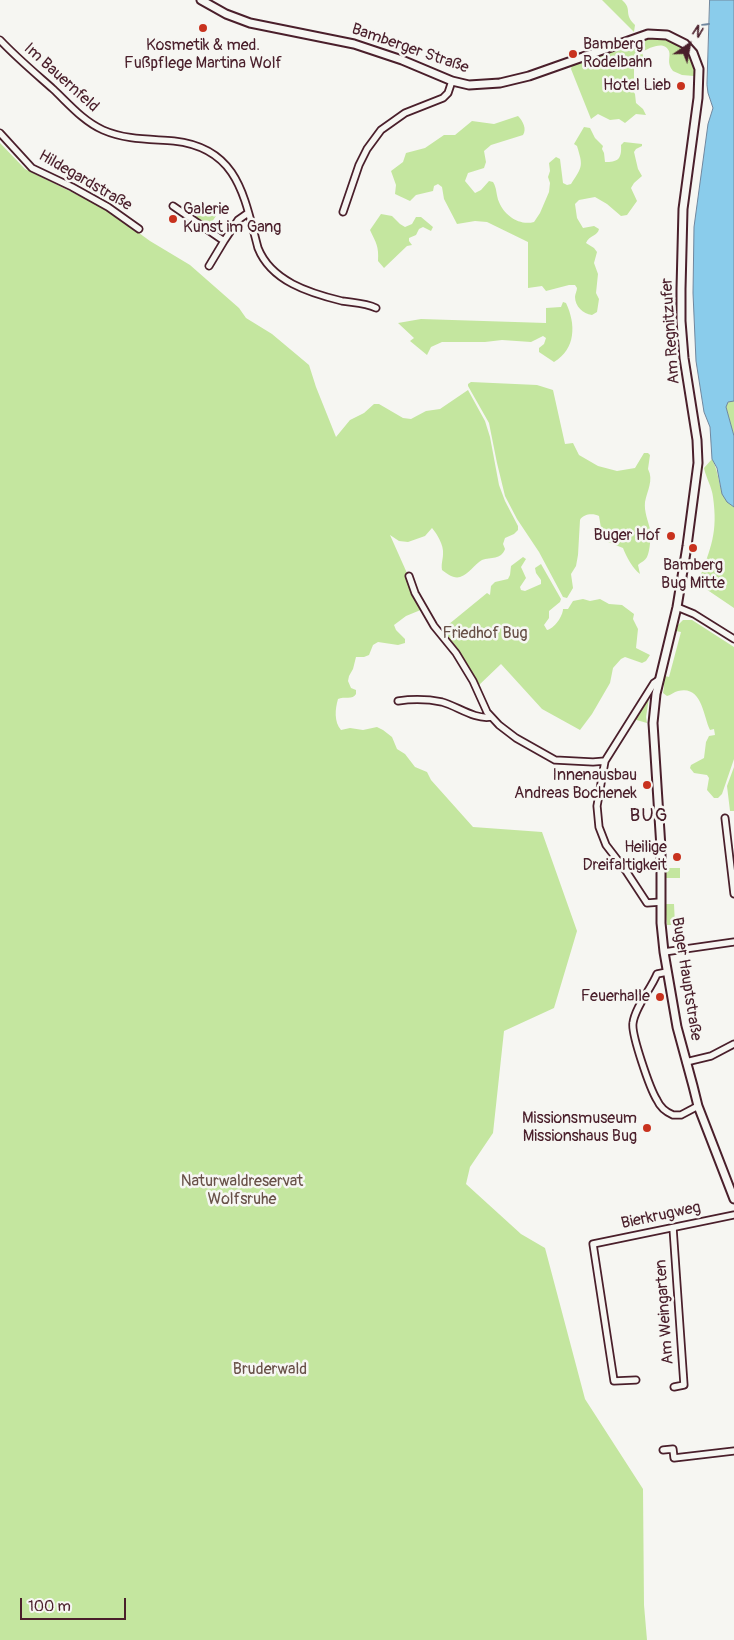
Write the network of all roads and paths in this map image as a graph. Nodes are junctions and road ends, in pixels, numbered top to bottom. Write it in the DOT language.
graph roads {
  1 [pos="200,0"];
  2 [pos="0,40"];
  3 [pos="693,53"];
  4 [pos="452,80"];
  5 [pos="0,134"];
  6 [pos="173,206"];
  7 [pos="343,212"];
  8 [pos="248,214"];
  9 [pos="139,229"];
  10 [pos="224,241"];
  11 [pos="209,266"];
  12 [pos="376,308"];
  13 [pos="409,576"];
  14 [pos="677,607"];
  15 [pos="734,639"];
  16 [pos="660,679"];
  17 [pos="398,700"];
  18 [pos="491,717"];
  19 [pos="605,761"];
  20 [pos="725,818"];
  21 [pos="734,894"];
  22 [pos="661,902"];
  23 [pos="734,942"];
  24 [pos="664,952"];
  25 [pos="667,972"];
  26 [pos="734,1044"];
  27 [pos="686,1062"];
  28 [pos="698,1106"];
  29 [pos="734,1199"];
  30 [pos="734,1215"];
  31 [pos="672,1228"];
  32 [pos="636,1380"];
  33 [pos="674,1387"];
  34 [pos="663,1450"];
  35 [pos="734,1450"];
  1 -- 4 [label="street, Bamberger Straße"];
  2 -- 8 [label="street, Im Bauernfeld"];
  3 -- 4 [label="street, Bamberger Straße"];
  3 -- 14 [label="street, Am Regnitzufer"];
  4 -- 7 [label="street"];
  5 -- 9 [label="street, Hildegardstraße"];
  6 -- 10 [label="street"];
  8 -- 10 [label="street"];
  8 -- 12 [label="street, Im Bauernfeld"];
  10 -- 11 [label="street"];
  13 -- 18 [label="street"];
  14 -- 15 [label="street"];
  14 -- 16 [label="street, Buger Hauptstraße"];
  16 -- 19 [label="street"];
  16 -- 22 [label="street, Buger Hauptstraße"];
  17 -- 18 [label="street"];
  18 -- 19 [label="street"];
  19 -- 22 [label="street"];
  20 -- 21 [label="street"];
  22 -- 24 [label="street, Buger Hauptstraße"];
  23 -- 24 [label="street"];
  24 -- 25 [label="street, Buger Hauptstraße"];
  25 -- 27 [label="street, Buger Hauptstraße"];
  25 -- 28 [label="street"];
  26 -- 27 [label="street"];
  27 -- 28 [label="street, Buger Hauptstraße"];
  28 -- 29 [label="street, Buger Hauptstraße"];
  30 -- 31 [label="street, Bierkrugweg"];
  31 -- 32 [label="street, Bierkrugweg"];
  31 -- 33 [label="street, Am Weingarten"];
  34 -- 35 [label="street"];
}
